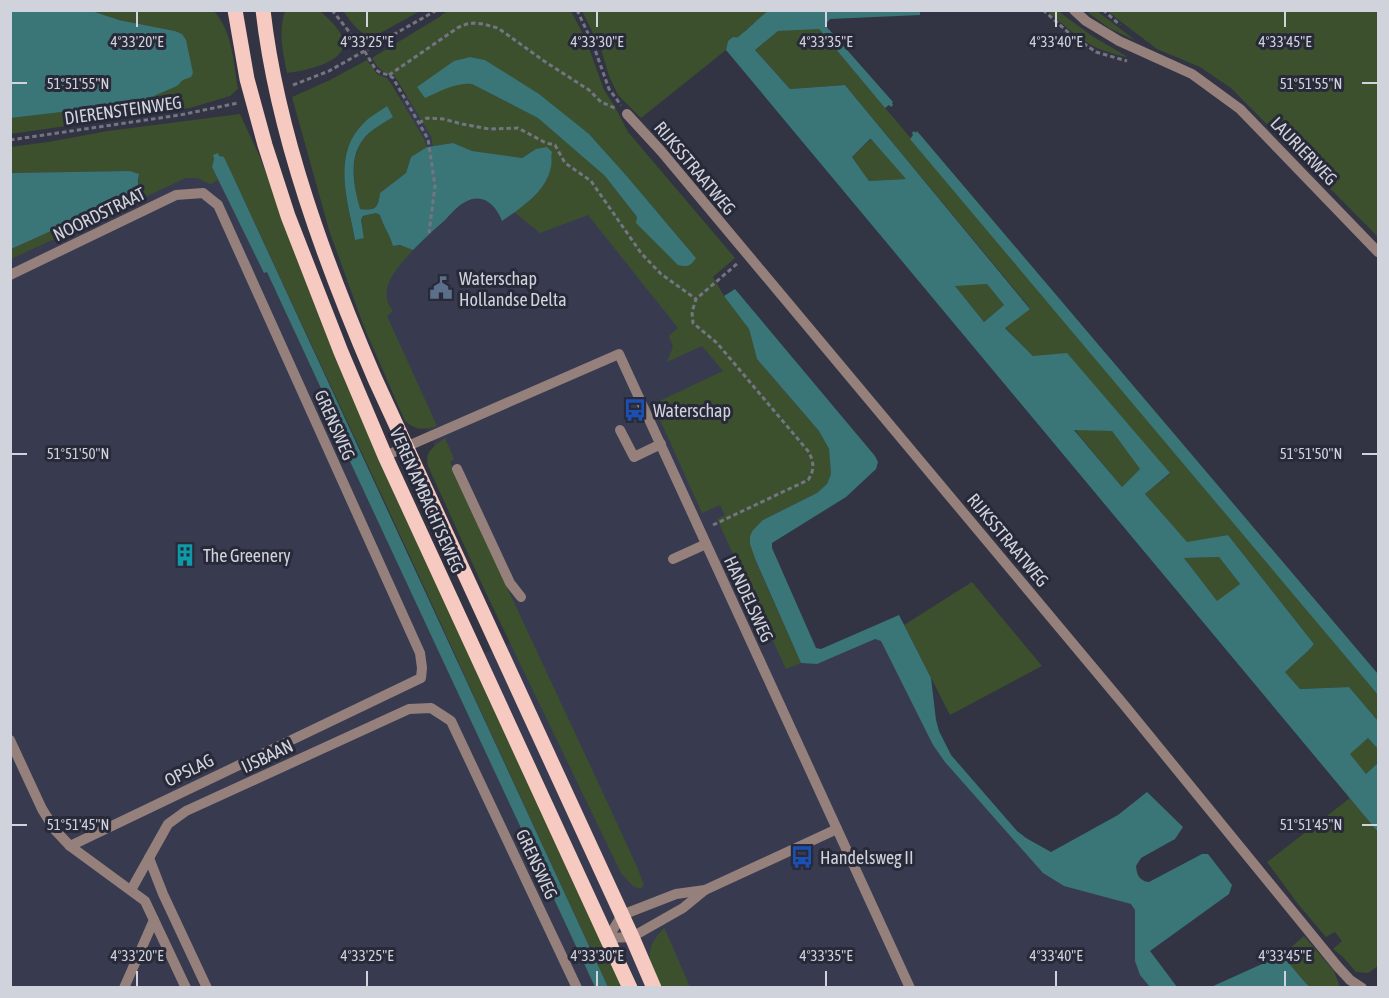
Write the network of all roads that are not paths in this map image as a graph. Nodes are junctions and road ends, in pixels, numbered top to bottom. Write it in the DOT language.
graph roads {
  1 [pos="235,10"];
  2 [pos="262,10"];
  3 [pos="1074,10"];
  4 [pos="627,114"];
  5 [pos="203,193"];
  6 [pos="1378,252"];
  7 [pos="10,275"];
  8 [pos="620,430"];
  9 [pos="661,444"];
  10 [pos="407,446"];
  11 [pos="385,456"];
  12 [pos="457,469"];
  13 [pos="706,544"];
  14 [pos="673,559"];
  15 [pos="521,597"];
  16 [pos="421,678"];
  17 [pos="451,721"];
  18 [pos="10,740"];
  19 [pos="837,829"];
  20 [pos="70,846"];
  21 [pos="149,858"];
  22 [pos="131,890"];
  23 [pos="705,890"];
  24 [pos="622,915"];
  25 [pos="154,920"];
  26 [pos="632,937"];
  27 [pos="608,938"];
  28 [pos="124,987"];
  29 [pos="186,987"];
  30 [pos="207,987"];
  31 [pos="577,987"];
  32 [pos="630,987"];
  33 [pos="654,987"];
  34 [pos="910,987"];
  35 [pos="1362,987"];
  1 -- 11 [label="main road, VEREN AMBACHTSEWEG"];
  2 -- 10 [label="main road, VEREN AMBACHTSEWEG"];
  3 -- 6 [label="street, LAURIERWEG"];
  4 -- 35 [label="street, RIJKSSTRAATWEG"];
  5 -- 7 [label="street, NOORDSTRAAT"];
  5 -- 16 [label="street, GRENSWEG"];
  8 -- 9 [label="street"];
  9 -- 10 [label="street, HANDELSWEG"];
  9 -- 13 [label="street, HANDELSWEG"];
  10 -- 11 [label="street"];
  10 -- 24 [label="main road, VEREN AMBACHTSEWEG"];
  11 -- 27 [label="main road, VEREN AMBACHTSEWEG"];
  12 -- 15 [label="street"];
  13 -- 14 [label="street"];
  13 -- 19 [label="street, HANDELSWEG"];
  16 -- 20 [label="street, OPSLAG"];
  17 -- 21 [label="street, IJSBAAN"];
  17 -- 31 [label="street, GRENSWEG"];
  18 -- 20 [label="street"];
  19 -- 23 [label="street"];
  19 -- 34 [label="street, HANDELSWEG"];
  20 -- 22 [label="street"];
  21 -- 22 [label="street, IJSBAAN"];
  21 -- 30 [label="street"];
  22 -- 25 [label="street"];
  23 -- 24 [label="street"];
  23 -- 26 [label="street"];
  24 -- 26 [label="main road, VEREN AMBACHTSEWEG"];
  24 -- 27 [label="street"];
  25 -- 28 [label="street"];
  25 -- 29 [label="street"];
  26 -- 27 [label="street"];
  26 -- 33 [label="main road, VEREN AMBACHTSEWEG"];
  27 -- 32 [label="main road, VEREN AMBACHTSEWEG"];
}
